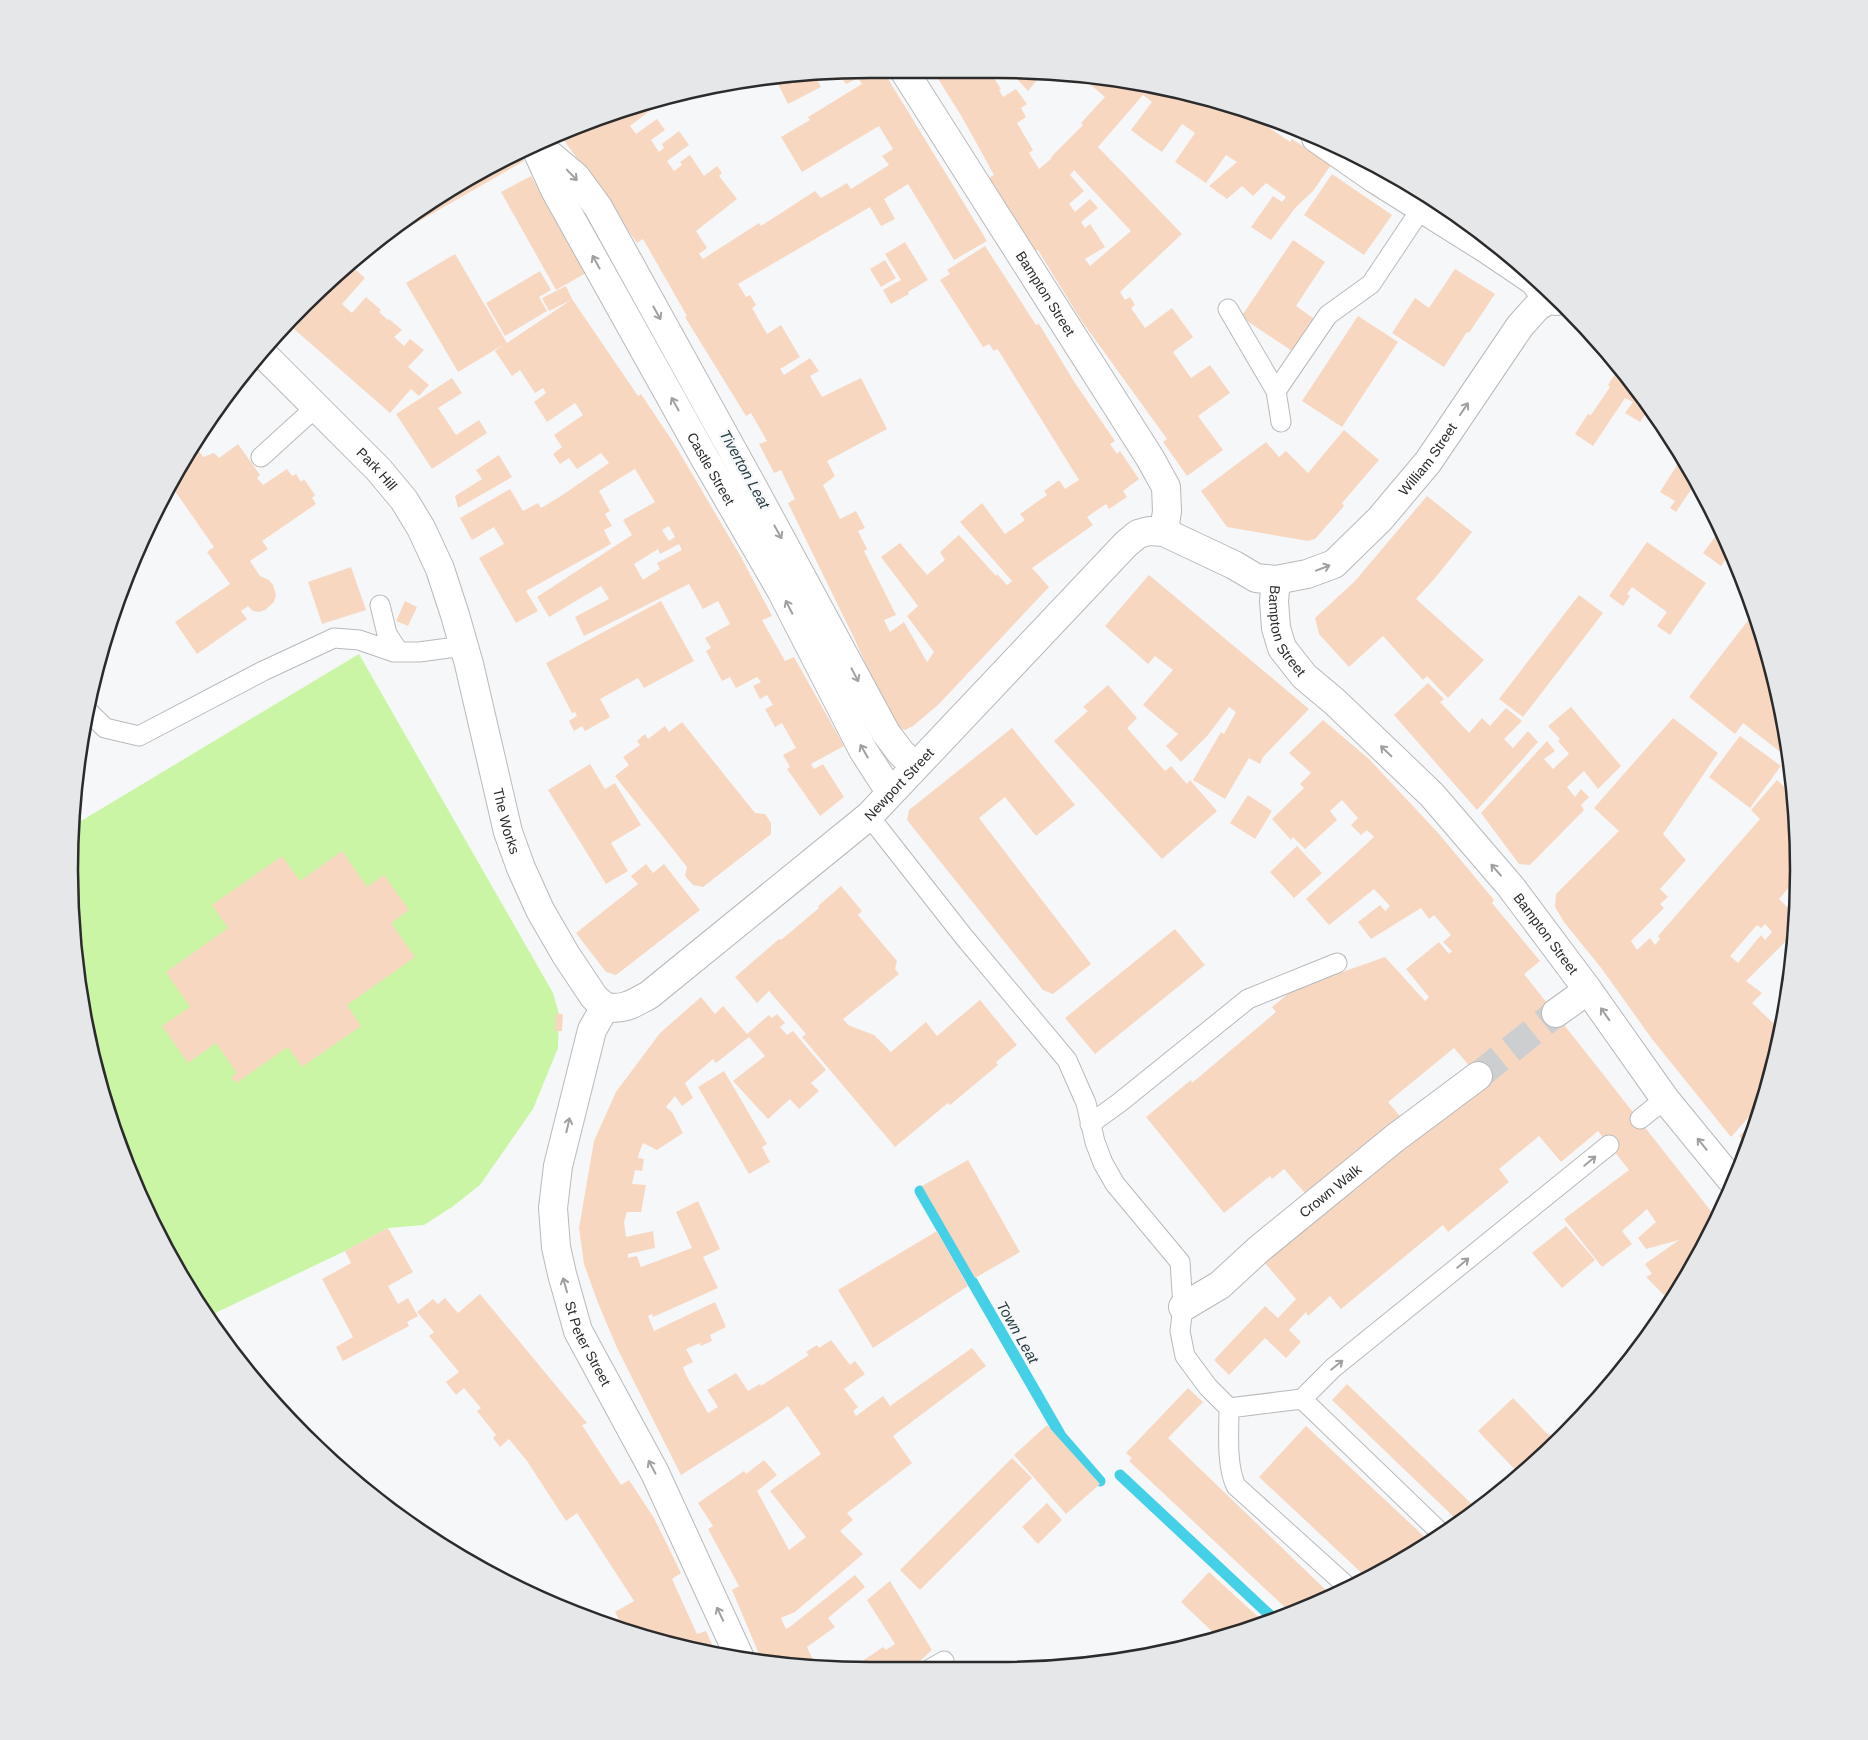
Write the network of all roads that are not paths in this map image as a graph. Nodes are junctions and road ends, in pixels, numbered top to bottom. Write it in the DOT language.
graph roads {
  1 [pos="909,78"];
  2 [pos="541,149"];
  3 [pos="538,151"];
  4 [pos="1343,156"];
  5 [pos="1421,209"];
  6 [pos="1508,263"];
  7 [pos="1549,302"];
  8 [pos="1228,309"];
  9 [pos="266,357"];
  10 [pos="1276,391"];
  11 [pos="316,407"];
  12 [pos="1282,422"];
  13 [pos="261,457"];
  14 [pos="1164,532"];
  15 [pos="1276,580"];
  16 [pos="380,605"];
  17 [pos="455,614"];
  18 [pos="464,646"];
  19 [pos="399,652"];
  20 [pos="93,716"];
  21 [pos="915,766"];
  22 [pos="890,792"];
  23 [pos="869,816"];
  24 [pos="1337,963"];
  25 [pos="1588,990"];
  26 [pos="605,1007"];
  27 [pos="1556,1013"];
  28 [pos="1478,1076"];
  29 [pos="1664,1099"];
  30 [pos="1640,1119"];
  31 [pos="1090,1124"];
  32 [pos="1609,1145"];
  33 [pos="1728,1177"];
  34 [pos="1183,1307"];
  35 [pos="1302,1399"];
  36 [pos="1229,1408"];
  37 [pos="1438,1529"];
  38 [pos="1344,1583"];
  39 [pos="737,1651"];
  1 -- 14 [label="street, Bampton Street"];
  2 -- 21 [label="street, Castle Street, one-way"];
  22 -- 3 [label="street, Castle Street, one-way"];
  4 -- 5 [label="street"];
  5 -- 6 [label="street"];
  5 -- 10 [label="lane"];
  15 -- 7 [label="street, William Street, one-way"];
  8 -- 10 [label="lane"];
  9 -- 11 [label="street, Park Hill"];
  10 -- 12 [label="lane"];
  11 -- 13 [label="lane"];
  11 -- 17 [label="street, Park Hill"];
  14 -- 15 [label="street, Bampton Street"];
  14 -- 21 [label="street, Newport Street"];
  25 -- 15 [label="street, Bampton Street, one-way"];
  16 -- 19 [label="lane"];
  17 -- 18 [label="street, The Works"];
  18 -- 19 [label="lane"];
  18 -- 26 [label="street, The Works"];
  19 -- 20 [label="lane"];
  21 -- 22 [label="street, Newport Street"];
  22 -- 23 [label="street, Newport Street"];
  23 -- 26 [label="street, Newport Street"];
  23 -- 31 [label="lane"];
  24 -- 31 [label="lane"];
  25 -- 27 [label="street"];
  29 -- 25 [label="street, Bampton Street, one-way"];
  39 -- 26 [label="street, St Peter Street, one-way"];
  28 -- 34 [label="street, Crown Walk"];
  29 -- 30 [label="lane"];
  33 -- 29 [label="street, Bampton Street, one-way"];
  31 -- 34 [label="lane"];
  35 -- 32 [label="lane, one-way"];
  34 -- 36 [label="lane"];
  35 -- 36 [label="lane"];
  35 -- 37 [label="lane"];
  36 -- 38 [label="lane"];
}
